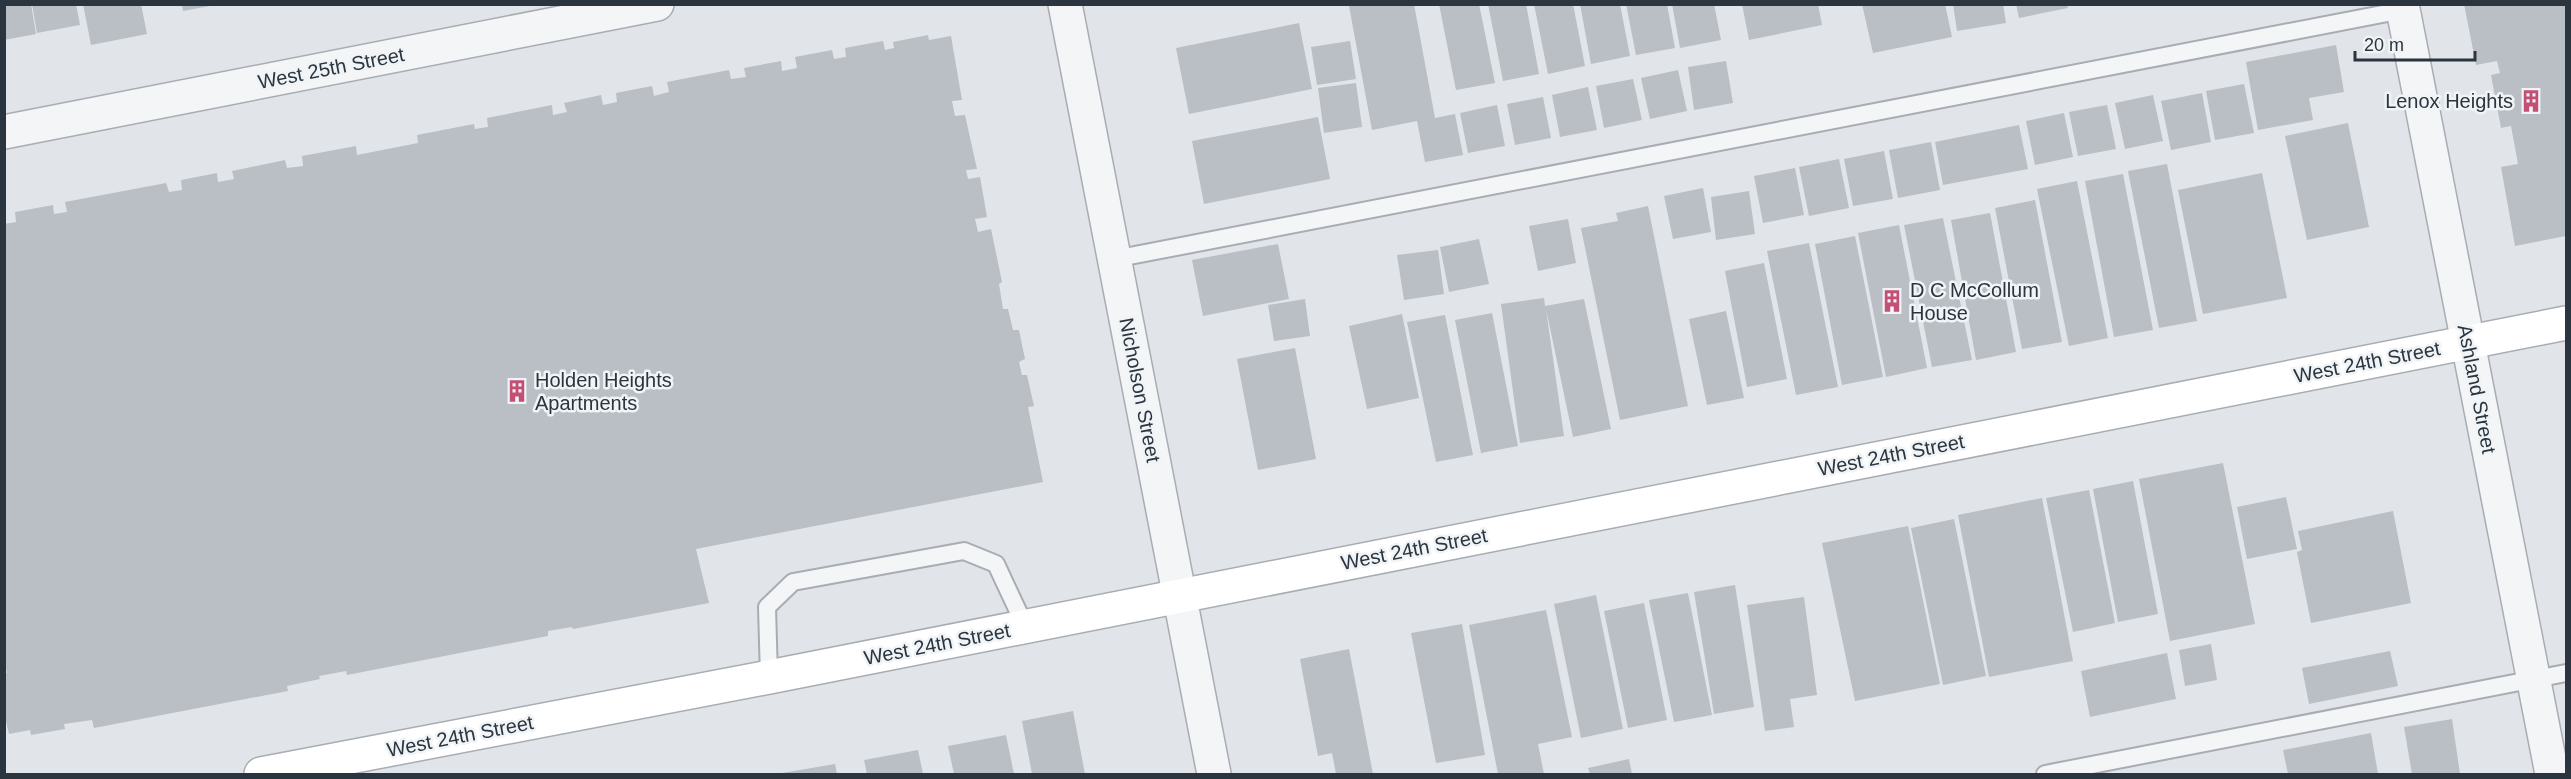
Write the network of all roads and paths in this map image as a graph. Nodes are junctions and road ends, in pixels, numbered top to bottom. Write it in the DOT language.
graph roads {
  1 [pos="657,4"];
  2 [pos="1065,4"];
  3 [pos="2403,7"];
  4 [pos="4,132"];
  5 [pos="1114,259"];
  6 [pos="2566,323"];
  7 [pos="2468,342"];
  8 [pos="1179,595"];
  9 [pos="1025,626"];
  10 [pos="2566,673"];
  11 [pos="769,677"];
  12 [pos="2533,679"];
  13 [pos="261,774"];
  14 [pos="1214,774"];
  15 [pos="2045,774"];
  16 [pos="2552,774"];
  1 -- 4 [label="street, West 25th Street"];
  2 -- 5 [label="street, Nicholson Street"];
  3 -- 5 [label="lane"];
  3 -- 7 [label="street, Ashland Street"];
  5 -- 8 [label="street, Nicholson Street"];
  6 -- 7 [label="street, West 24th Street"];
  7 -- 8 [label="street, West 24th Street"];
  7 -- 12 [label="street, Ashland Street"];
  8 -- 9 [label="street, West 24th Street"];
  8 -- 14 [label="street, Nicholson Street"];
  9 -- 11 [label="street, West 24th Street"];
  9 -- 11 [label="lane"];
  10 -- 12 [label="lane"];
  11 -- 13 [label="street, West 24th Street"];
  12 -- 15 [label="lane"];
  12 -- 16 [label="street, Ashland Street"];
}
